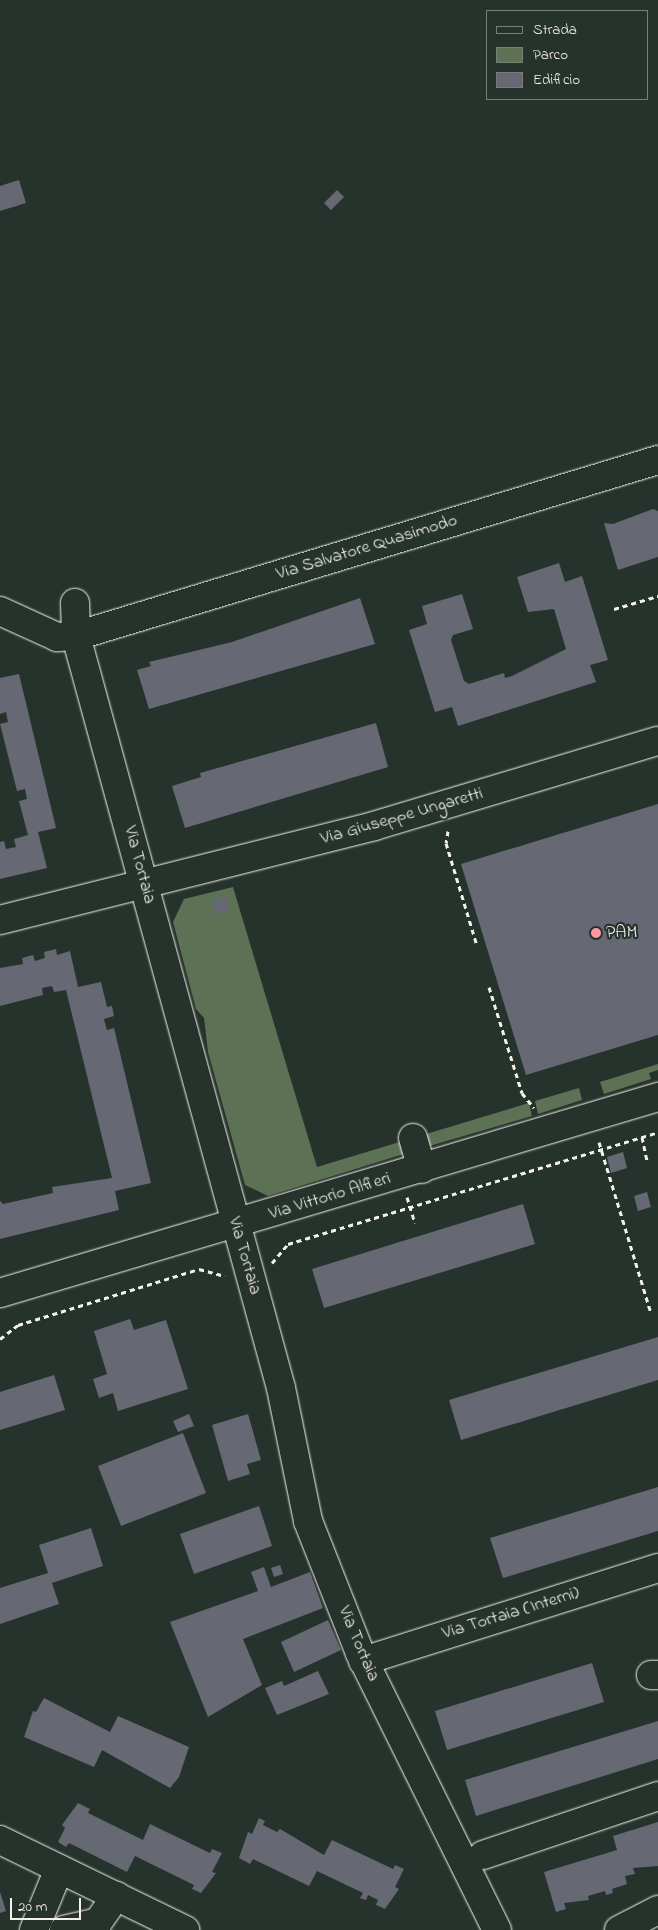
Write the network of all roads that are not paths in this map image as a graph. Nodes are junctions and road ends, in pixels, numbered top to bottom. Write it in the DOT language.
graph roads {
  1 [pos="658,460"];
  2 [pos="75,603"];
  3 [pos="0,610"];
  4 [pos="76,636"];
  5 [pos="658,741"];
  6 [pos="145,886"];
  7 [pos="0,920"];
  8 [pos="658,1097"];
  9 [pos="412,1138"];
  10 [pos="422,1169"];
  11 [pos="236,1226"];
  12 [pos="0,1293"];
  13 [pos="658,1568"];
  14 [pos="363,1661"];
  15 [pos="658,1796"];
  16 [pos="0,1840"];
  17 [pos="483,1855"];
  18 [pos="59,1869"];
  19 [pos="116,1896"];
  20 [pos="658,1910"];
  21 [pos="148,1921"];
  22 [pos="34,1930"];
  23 [pos="64,1930"];
  24 [pos="185,1930"];
  25 [pos="498,1930"];
  26 [pos="619,1930"];
  1 -- 4 [label="street, Via Salvatore Quasimodo"];
  2 -- 4 [label="street, Via Tortaia"];
  3 -- 4 [label="street"];
  4 -- 6 [label="street, Via Tortaia"];
  5 -- 6 [label="street, Via Giuseppe Ungaretti"];
  6 -- 7 [label="street, Via Giuseppe Ungaretti"];
  6 -- 11 [label="street, Via Tortaia"];
  8 -- 10 [label="street, Via Vittorio Alfieri"];
  9 -- 10 [label="street"];
  10 -- 11 [label="street, Via Vittorio Alfieri"];
  11 -- 12 [label="street, Via Vittorio Alfieri"];
  11 -- 14 [label="street, Via Tortaia"];
  13 -- 14 [label="street, Via Tortaia (Interni)"];
  14 -- 25 [label="street, Via Tortaia"];
  15 -- 17 [label="street"];
  16 -- 18 [label="street"];
  18 -- 19 [label="street"];
  18 -- 22 [label="street"];
  19 -- 21 [label="street"];
  19 -- 23 [label="street"];
  20 -- 26 [label="street"];
  21 -- 24 [label="street"];
}
